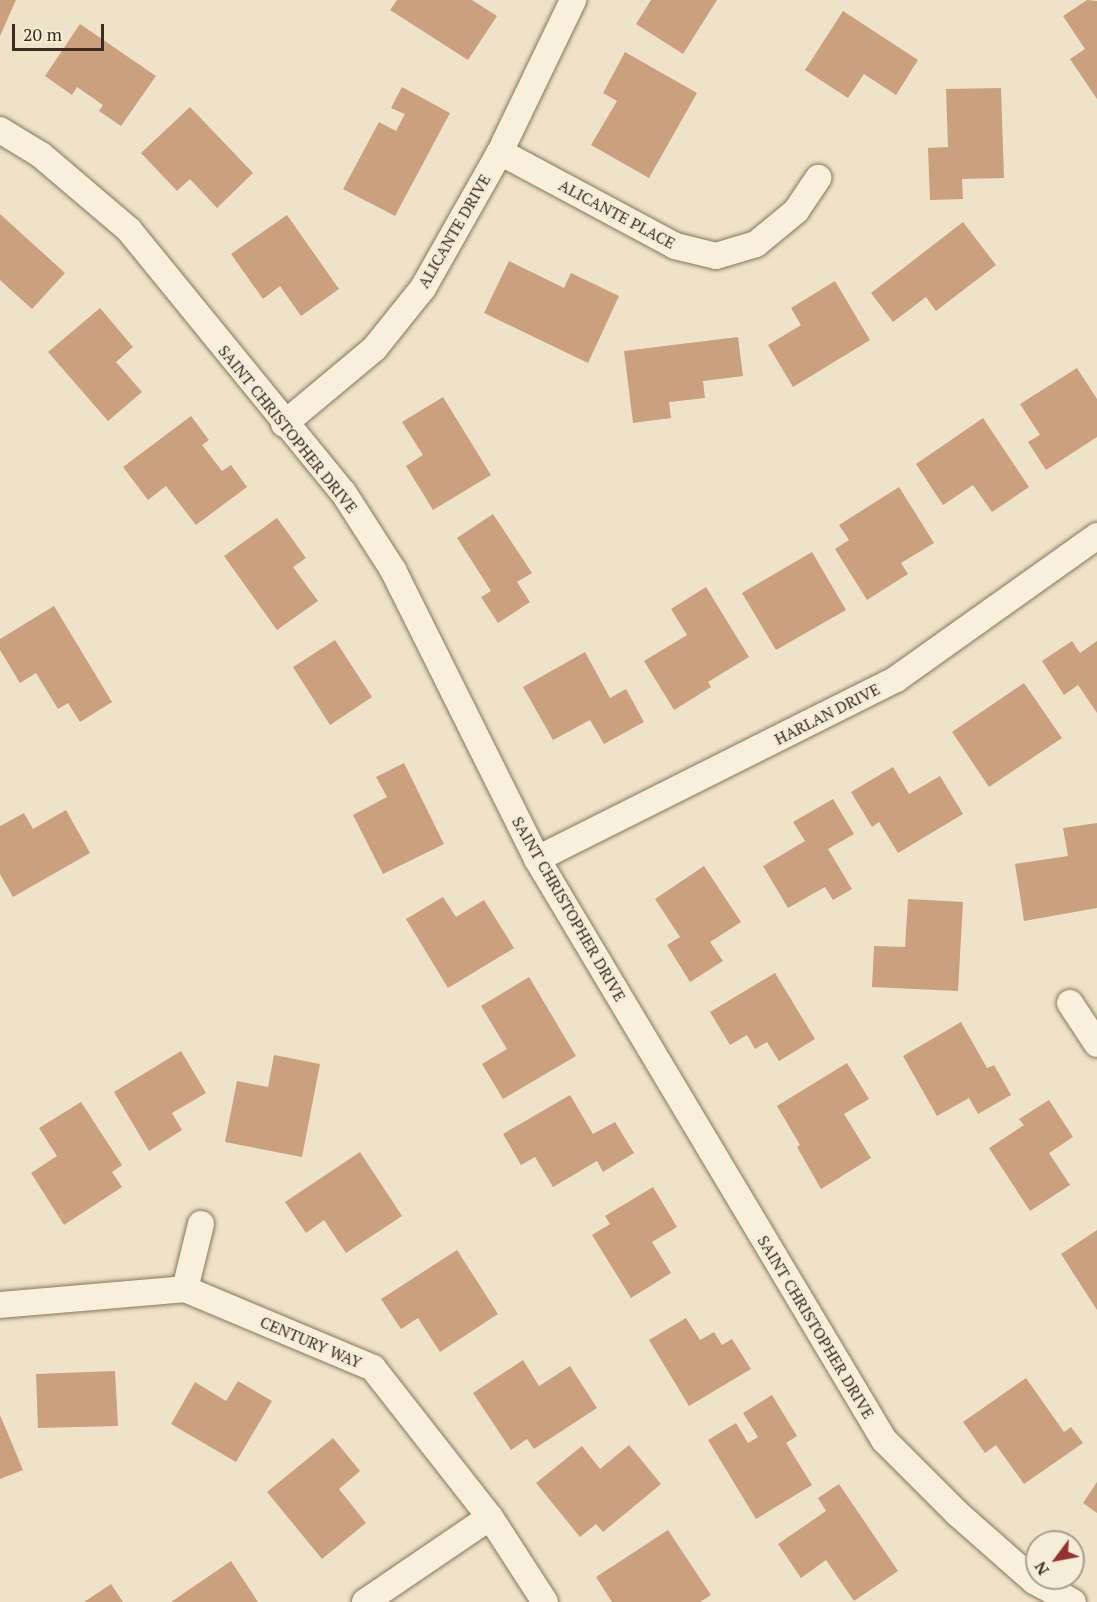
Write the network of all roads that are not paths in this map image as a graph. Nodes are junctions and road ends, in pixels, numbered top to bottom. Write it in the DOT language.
graph roads {
  1 [pos="573,0"];
  2 [pos="0,130"];
  3 [pos="500,152"];
  4 [pos="818,178"];
  5 [pos="284,424"];
  6 [pos="1097,536"];
  7 [pos="537,859"];
  8 [pos="1070,1003"];
  9 [pos="1097,1044"];
  10 [pos="201,1224"];
  11 [pos="185,1288"];
  12 [pos="0,1305"];
  13 [pos="490,1517"];
  14 [pos="364,1602"];
  15 [pos="545,1602"];
  16 [pos="1074,1602"];
  1 -- 3 [label="street, ALICANTE DRIVE"];
  2 -- 5 [label="street, SAINT CHRISTOPHER DRIVE"];
  3 -- 4 [label="street, ALICANTE PLACE"];
  3 -- 5 [label="street, ALICANTE DRIVE"];
  5 -- 7 [label="street, SAINT CHRISTOPHER DRIVE"];
  6 -- 7 [label="street, HARLAN DRIVE"];
  7 -- 16 [label="street, SAINT CHRISTOPHER DRIVE"];
  8 -- 9 [label="street"];
  10 -- 11 [label="street"];
  11 -- 12 [label="street, CENTURY WAY"];
  11 -- 13 [label="street, CENTURY WAY"];
  13 -- 14 [label="street"];
  13 -- 15 [label="street, CENTURY WAY"];
}
